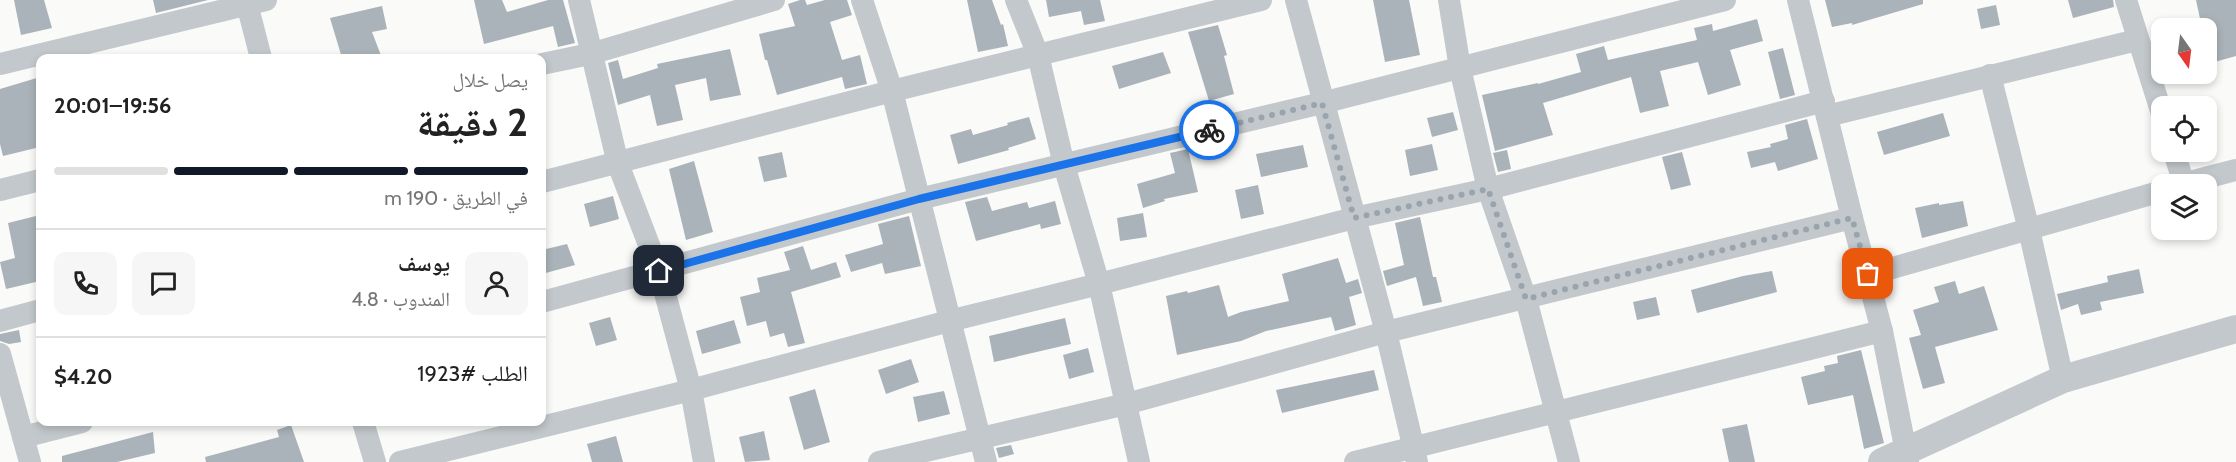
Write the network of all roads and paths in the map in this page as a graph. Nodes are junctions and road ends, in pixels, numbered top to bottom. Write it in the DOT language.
graph roads {
  1 [pos="579,0"];
  2 [pos="774,0"];
  3 [pos="862,0"];
  4 [pos="1016,0"];
  5 [pos="1261,0"];
  6 [pos="1296,0"];
  7 [pos="1449,0"];
  8 [pos="1725,0"];
  9 [pos="1798,0"];
  10 [pos="2126,0"];
  11 [pos="253,2"];
  12 [pos="2137,40"];
  13 [pos="41,54"];
  14 [pos="260,54"];
  15 [pos="590,54"];
  16 [pos="36,55"];
  17 [pos="1038,55"];
  18 [pos="546,63"];
  19 [pos="0,64"];
  20 [pos="1460,68"];
  21 [pos="1990,75"];
  22 [pos="892,91"];
  23 [pos="2156,96"];
  24 [pos="1322,103"];
  25 [pos="1825,108"];
  26 [pos="618,164"];
  27 [pos="1064,165"];
  28 [pos="2236,170"];
  29 [pos="2217,175"];
  30 [pos="36,181"];
  31 [pos="546,181"];
  32 [pos="1488,189"];
  33 [pos="0,190"];
  34 [pos="2151,194"];
  35 [pos="919,199"];
  36 [pos="1354,218"];
  37 [pos="1852,218"];
  38 [pos="2029,230"];
  39 [pos="659,271"];
  40 [pos="1868,274"];
  41 [pos="1099,284"];
  42 [pos="1526,299"];
  43 [pos="546,301"];
  44 [pos="36,311"];
  45 [pos="0,321"];
  46 [pos="949,321"];
  47 [pos="2236,329"];
  48 [pos="1882,331"];
  49 [pos="1386,332"];
  50 [pos="0,354"];
  51 [pos="2063,379"];
  52 [pos="691,390"];
  53 [pos="1126,404"];
  54 [pos="1556,411"];
  55 [pos="66,426"];
  56 [pos="364,426"];
  57 [pos="546,426"];
  58 [pos="546,426"];
  59 [pos="23,437"];
  60 [pos="980,438"];
  61 [pos="1415,454"];
  62 [pos="1898,459"];
  63 [pos="30,462"];
  64 [pos="375,462"];
  65 [pos="400,462"];
  66 [pos="704,462"];
  67 [pos="879,462"];
  68 [pos="986,462"];
  69 [pos="1139,462"];
  70 [pos="1355,462"];
  71 [pos="1569,462"];
  1 -- 15 [label="street"];
  2 -- 15 [label="street"];
  3 -- 22 [label="street"];
  4 -- 17 [label="street"];
  5 -- 17 [label="street"];
  6 -- 24 [label="street"];
  7 -- 20 [label="street"];
  8 -- 20 [label="street"];
  9 -- 25 [label="street"];
  10 -- 12 [label="street"];
  11 -- 13 [label="street"];
  11 -- 14 [label="street"];
  12 -- 21 [label="street"];
  12 -- 23 [label="street"];
  15 -- 18 [label="street"];
  15 -- 26 [label="street"];
  16 -- 19 [label="street"];
  17 -- 22 [label="street"];
  17 -- 27 [label="street"];
  20 -- 24 [label="street"];
  20 -- 32 [label="street"];
  21 -- 25 [label="street"];
  21 -- 38 [label="street"];
  22 -- 26 [label="street"];
  22 -- 35 [label="street"];
  24 -- 27 [label="street"];
  24 -- 36 [label="street"];
  25 -- 32 [label="street"];
  25 -- 37 [label="street"];
  26 -- 31 [label="street"];
  26 -- 39 [label="street"];
  27 -- 35 [label="street"];
  27 -- 41 [label="street"];
  28 -- 29 [label="street"];
  30 -- 33 [label="street"];
  32 -- 36 [label="street"];
  32 -- 42 [label="street"];
  34 -- 38 [label="street"];
  35 -- 39 [label="street"];
  35 -- 46 [label="street"];
  36 -- 41 [label="street"];
  36 -- 49 [label="street"];
  37 -- 40 [label="street"];
  37 -- 42 [label="street"];
  38 -- 40 [label="street"];
  38 -- 51 [label="street"];
  39 -- 43 [label="street"];
  39 -- 52 [label="street"];
  40 -- 48 [label="street"];
  41 -- 46 [label="street"];
  41 -- 53 [label="street"];
  42 -- 49 [label="street"];
  42 -- 54 [label="street"];
  44 -- 45 [label="street"];
  46 -- 52 [label="street"];
  46 -- 60 [label="street"];
  47 -- 51 [label="street"];
  48 -- 54 [label="street"];
  48 -- 62 [label="street"];
  49 -- 53 [label="street"];
  49 -- 61 [label="street"];
  50 -- 59 [label="street"];
  51 -- 62 [label="street"];
  52 -- 58 [label="street"];
  52 -- 66 [label="street"];
  53 -- 60 [label="street"];
  53 -- 69 [label="street"];
  54 -- 61 [label="street"];
  54 -- 71 [label="street"];
  55 -- 59 [label="street"];
  56 -- 64 [label="street"];
  57 -- 65 [label="street"];
  59 -- 63 [label="street"];
  60 -- 67 [label="street"];
  60 -- 68 [label="street"];
  61 -- 70 [label="street"];
}
